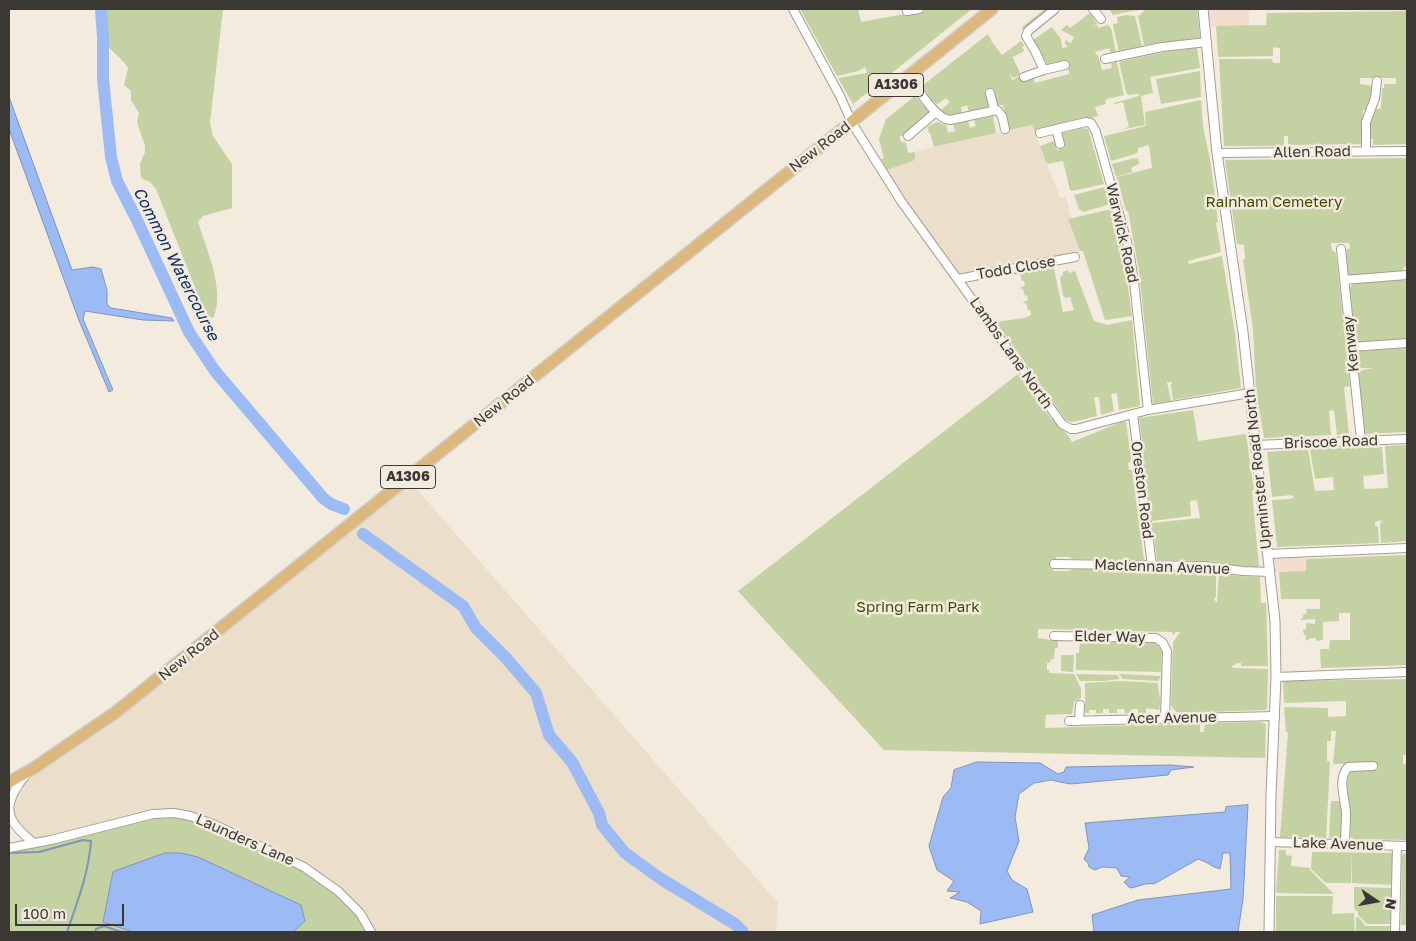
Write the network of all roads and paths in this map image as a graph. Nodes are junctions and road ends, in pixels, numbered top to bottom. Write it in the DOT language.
graph roads {
  1 [pos="793,9"];
  2 [pos="919,9"];
  3 [pos="989,9"];
  4 [pos="1055,9"];
  5 [pos="1092,9"];
  6 [pos="1203,9"];
  7 [pos="907,11"];
  8 [pos="1100,19"];
  9 [pos="1206,42"];
  10 [pos="1105,59"];
  11 [pos="1065,65"];
  12 [pos="1044,70"];
  13 [pos="908,76"];
  14 [pos="1024,77"];
  15 [pos="1377,81"];
  16 [pos="990,93"];
  17 [pos="994,109"];
  18 [pos="936,112"];
  19 [pos="852,122"];
  20 [pos="1005,129"];
  21 [pos="1056,129"];
  22 [pos="1040,133"];
  23 [pos="908,136"];
  24 [pos="1060,144"];
  25 [pos="1366,151"];
  26 [pos="1407,151"];
  27 [pos="1217,153"];
  28 [pos="1341,249"];
  29 [pos="1075,257"];
  30 [pos="1407,275"];
  31 [pos="958,279"];
  32 [pos="1344,280"];
  33 [pos="1407,343"];
  34 [pos="1351,347"];
  35 [pos="1250,393"];
  36 [pos="1148,410"];
  37 [pos="1133,414"];
  38 [pos="1407,439"];
  39 [pos="1361,440"];
  40 [pos="1255,445"];
  41 [pos="1407,548"];
  42 [pos="1268,554"];
  43 [pos="1054,564"];
  44 [pos="1152,566"];
  45 [pos="1270,572"];
  46 [pos="1054,636"];
  47 [pos="1407,672"];
  48 [pos="1276,677"];
  49 [pos="1080,705"];
  50 [pos="1275,716"];
  51 [pos="1164,718"];
  52 [pos="1069,721"];
  53 [pos="1080,721"];
  54 [pos="1373,766"];
  55 [pos="34,768"];
  56 [pos="9,782"];
  57 [pos="1270,842"];
  58 [pos="34,843"];
  59 [pos="1345,845"];
  60 [pos="1397,846"];
  61 [pos="1407,846"];
  62 [pos="9,848"];
  63 [pos="372,932"];
  64 [pos="1269,932"];
  65 [pos="1395,932"];
  1 -- 19 [label="street, Lambs Lane North"];
  2 -- 7 [label="street"];
  3 -- 13 [label="main road, New Road / A1306"];
  4 -- 12 [label="street"];
  5 -- 8 [label="street"];
  6 -- 9 [label="street, Upminster Road North"];
  9 -- 10 [label="street"];
  9 -- 27 [label="street, Upminster Road North"];
  11 -- 12 [label="street"];
  12 -- 14 [label="street"];
  13 -- 18 [label="street"];
  13 -- 19 [label="main road, New Road / A1306"];
  15 -- 25 [label="street"];
  16 -- 17 [label="street"];
  17 -- 18 [label="street"];
  17 -- 20 [label="street"];
  18 -- 23 [label="street"];
  19 -- 31 [label="street, Lambs Lane North"];
  19 -- 55 [label="main road, New Road / A1306"];
  21 -- 22 [label="street, Warwick Road"];
  21 -- 24 [label="street"];
  21 -- 36 [label="street, Warwick Road"];
  25 -- 26 [label="street, Allen Road"];
  25 -- 27 [label="street, Allen Road"];
  27 -- 35 [label="street, Upminster Road North"];
  28 -- 32 [label="street, Kenway"];
  29 -- 31 [label="street, Todd Close"];
  30 -- 32 [label="street"];
  31 -- 37 [label="street, Lambs Lane North"];
  32 -- 34 [label="street, Kenway"];
  33 -- 34 [label="street"];
  34 -- 39 [label="street, Kenway"];
  35 -- 36 [label="street, Lambs Lane North"];
  35 -- 40 [label="street, Upminster Road North"];
  36 -- 37 [label="street, Lambs Lane North"];
  37 -- 44 [label="street, Oreston Road"];
  38 -- 39 [label="street, Briscoe Road"];
  39 -- 40 [label="street, Briscoe Road"];
  40 -- 42 [label="street, Upminster Road North"];
  41 -- 42 [label="street"];
  42 -- 45 [label="street, Upminster Road North"];
  43 -- 44 [label="street, Maclennan Avenue"];
  44 -- 45 [label="street, Maclennan Avenue"];
  45 -- 48 [label="street, Upminster Road North"];
  46 -- 51 [label="street, Elder Way"];
  47 -- 48 [label="street"];
  48 -- 50 [label="street, Upminster Road North"];
  49 -- 53 [label="street"];
  50 -- 51 [label="street, Acer Avenue"];
  50 -- 57 [label="street, Upminster Road North"];
  51 -- 53 [label="street, Acer Avenue"];
  52 -- 53 [label="street, Acer Avenue"];
  54 -- 59 [label="street"];
  55 -- 56 [label="main road, New Road / A1306"];
  55 -- 58 [label="street"];
  57 -- 59 [label="street, Lake Avenue"];
  57 -- 64 [label="street, Upminster Road North"];
  58 -- 62 [label="street, Launders Lane"];
  58 -- 63 [label="street, Launders Lane"];
  59 -- 60 [label="street, Lake Avenue"];
  60 -- 61 [label="street, Lake Avenue"];
  60 -- 65 [label="street"];
}
